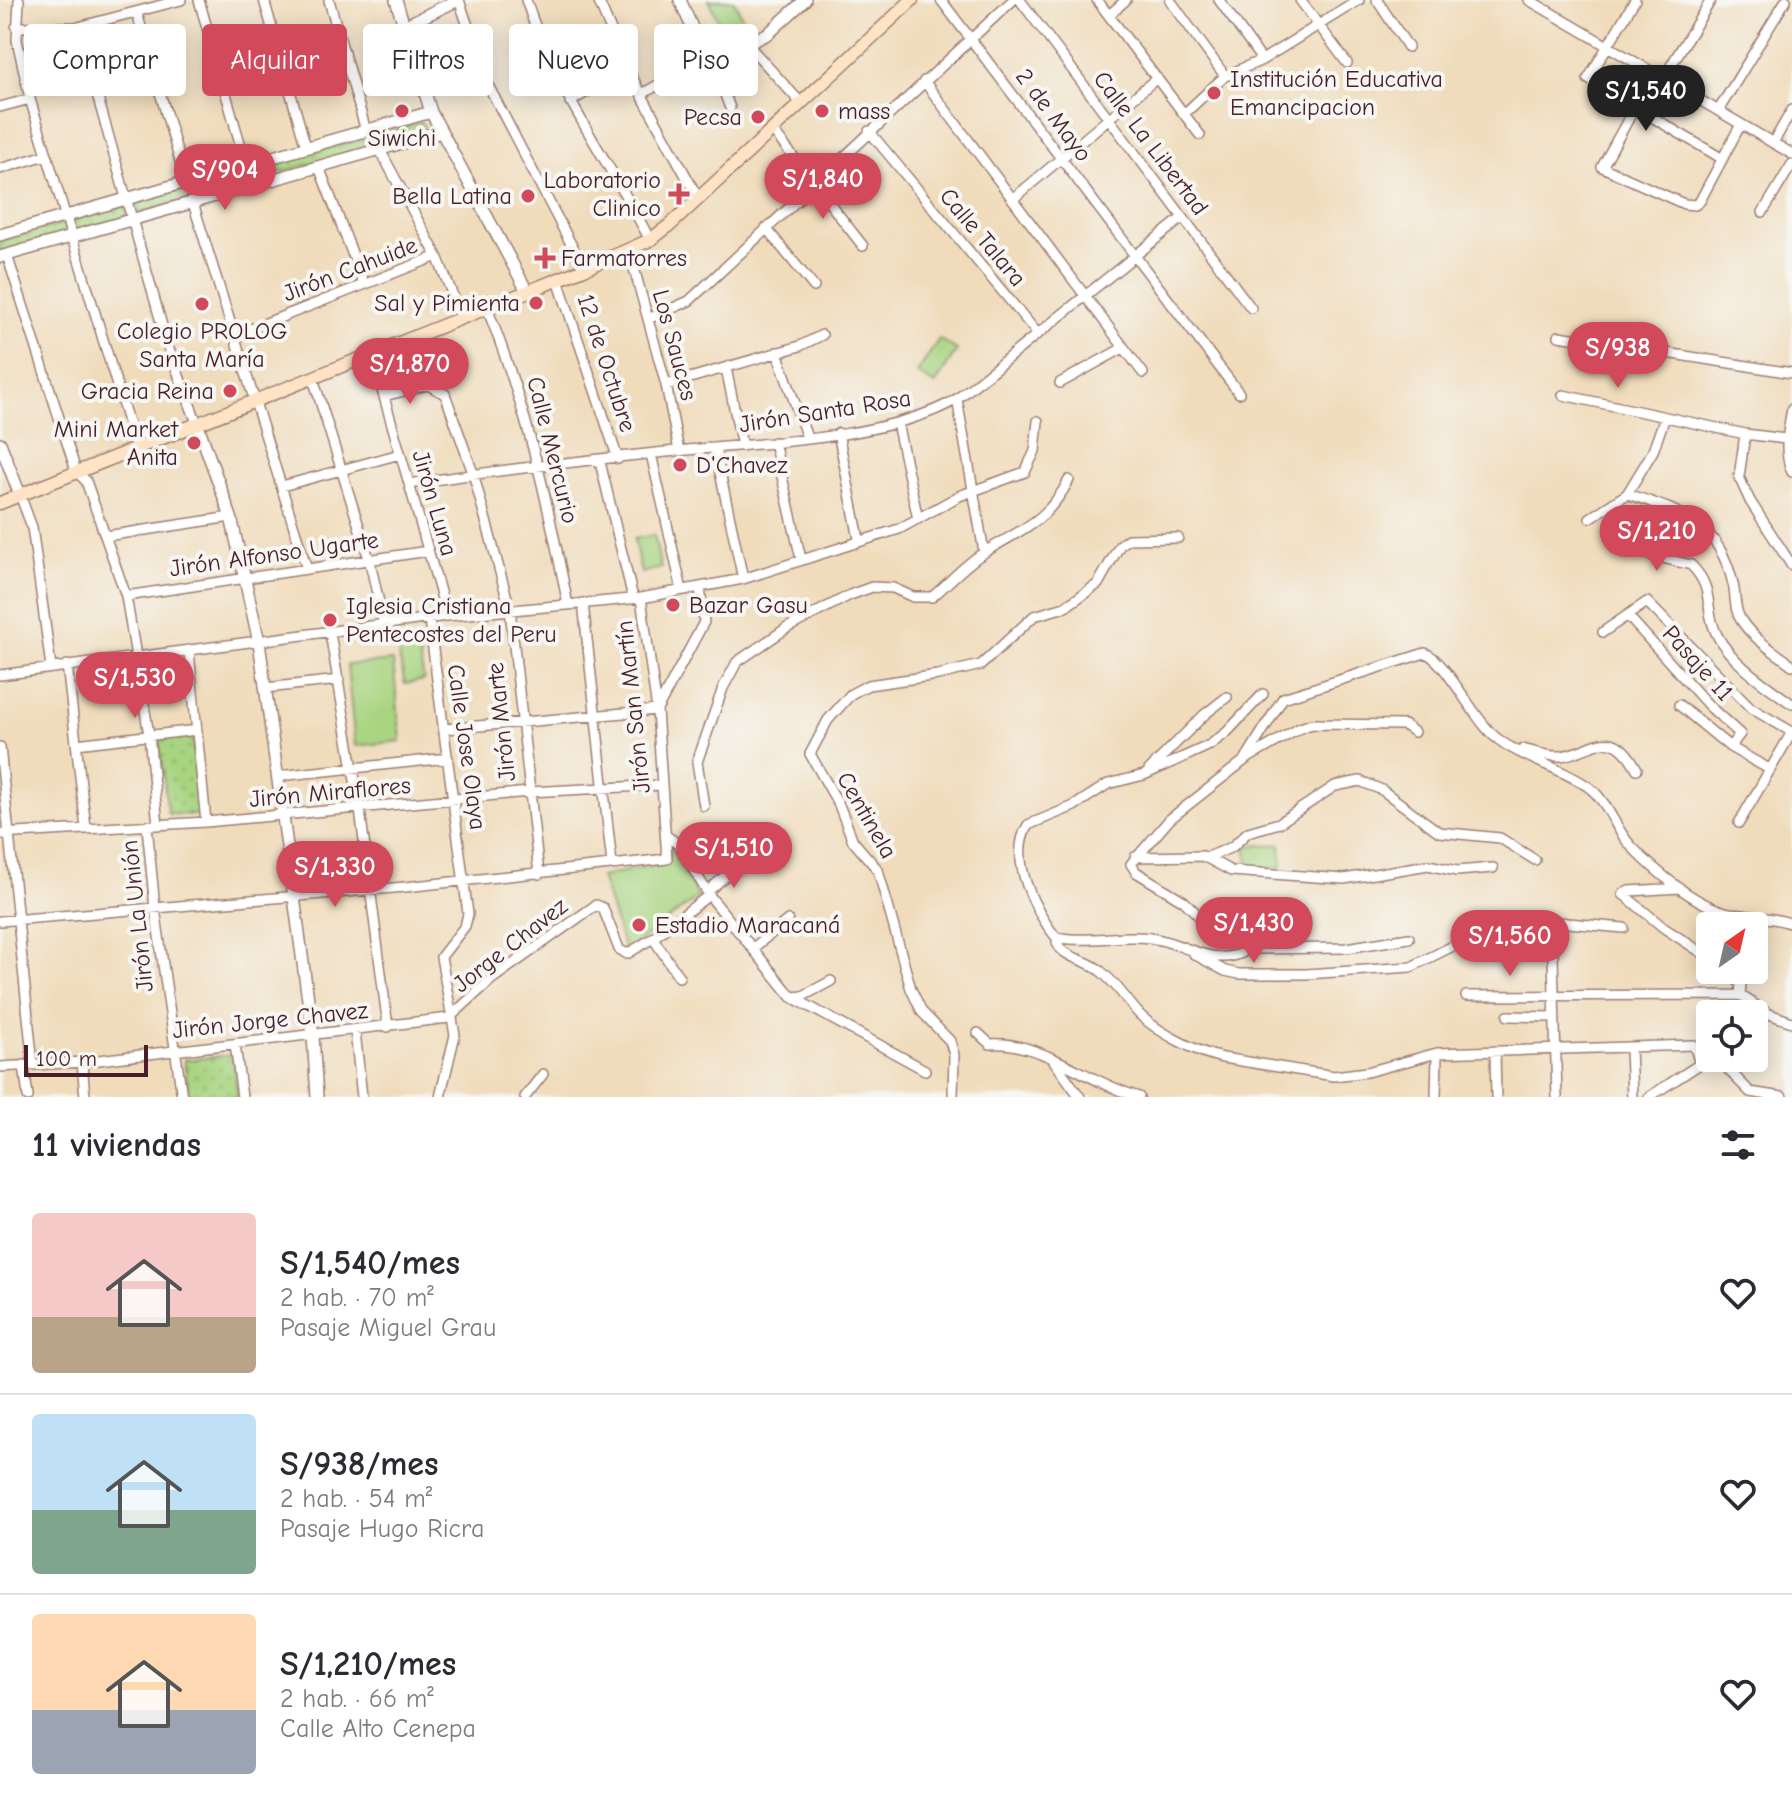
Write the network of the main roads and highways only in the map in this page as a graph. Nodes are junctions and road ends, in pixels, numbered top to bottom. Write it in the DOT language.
graph roads {
  1 [pos="912,0"];
  2 [pos="0,503"];
  1 -- 2 [label="main road"];
}
